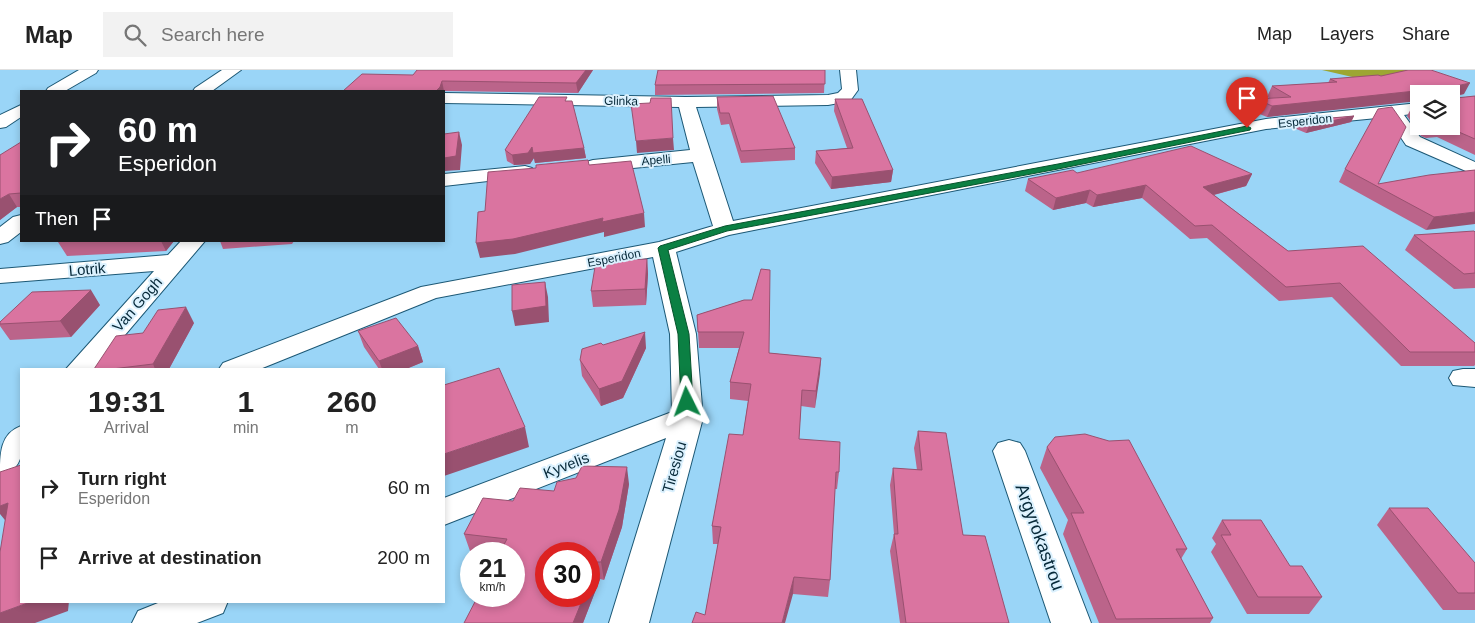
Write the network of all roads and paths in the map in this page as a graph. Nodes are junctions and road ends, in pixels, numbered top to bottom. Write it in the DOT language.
graph roads {
  1 [pos="90,70"];
  2 [pos="233,70"];
  3 [pos="848,70"];
  4 [pos="56,90"];
  5 [pos="202,90"];
  6 [pos="445,98"];
  7 [pos="686,102"];
  8 [pos="1410,109"];
  9 [pos="20,111"];
  10 [pos="1393,112"];
  11 [pos="0,123"];
  12 [pos="701,155"];
  13 [pos="572,168"];
  14 [pos="1475,168"];
  15 [pos="543,170"];
  16 [pos="445,180"];
  17 [pos="20,223"];
  18 [pos="725,229"];
  19 [pos="0,237"];
  20 [pos="193,242"];
  21 [pos="663,248"];
  22 [pos="174,262"];
  23 [pos="0,276"];
  24 [pos="81,368"];
  25 [pos="236,368"];
  26 [pos="688,418"];
  27 [pos="1009,451"];
  28 [pos="445,512"];
  29 [pos="204,603"];
  30 [pos="152,623"];
  31 [pos="629,623"];
  32 [pos="1071,623"];
  1 -- 4 [label="street"];
  2 -- 5 [label="street"];
  3 -- 7 [label="street, Glinka"];
  6 -- 7 [label="street, Glinka"];
  7 -- 12 [label="street"];
  8 -- 10 [label="street, Esperidon"];
  9 -- 11 [label="street"];
  10 -- 14 [label="street"];
  10 -- 18 [label="street, Esperidon"];
  12 -- 13 [label="street, Apelli"];
  12 -- 18 [label="street"];
  15 -- 16 [label="street"];
  17 -- 19 [label="street"];
  18 -- 21 [label="street, Esperidon"];
  20 -- 22 [label="street, Van Gogh"];
  21 -- 25 [label="street, Esperidon"];
  21 -- 26 [label="street, Tiresiou"];
  22 -- 23 [label="street, Lotrik"];
  22 -- 24 [label="street, Van Gogh"];
  26 -- 28 [label="street, Kyvelis"];
  26 -- 31 [label="street, Tiresiou"];
  27 -- 32 [label="street, Argyrokastrou"];
  29 -- 30 [label="street"];
}
